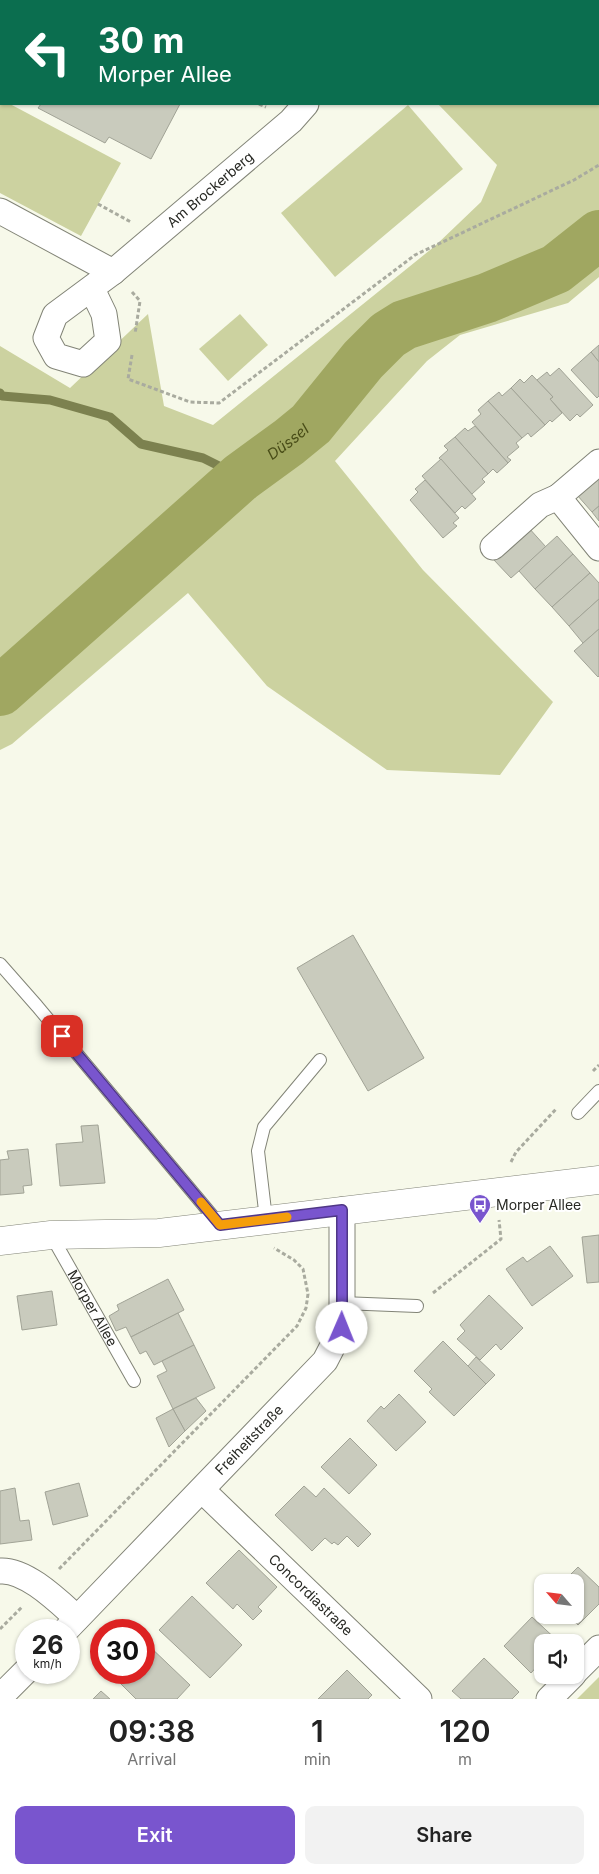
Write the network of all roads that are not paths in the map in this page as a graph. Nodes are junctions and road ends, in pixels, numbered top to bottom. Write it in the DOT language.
graph roads {
  1 [pos="305,105"];
  2 [pos="0,211"];
  3 [pos="113,272"];
  4 [pos="92,289"];
  5 [pos="599,462"];
  6 [pos="558,497"];
  7 [pos="493,547"];
  8 [pos="599,548"];
  9 [pos="0,964"];
  10 [pos="320,1060"];
  11 [pos="599,1091"];
  12 [pos="578,1113"];
  13 [pos="599,1180"];
  14 [pos="342,1210"];
  15 [pos="266,1219"];
  16 [pos="220,1225"];
  17 [pos="51,1235"];
  18 [pos="0,1241"];
  19 [pos="342,1303"];
  20 [pos="417,1306"];
  21 [pos="134,1381"];
  22 [pos="202,1490"];
  23 [pos="0,1571"];
  24 [pos="67,1619"];
  25 [pos="76,1619"];
  26 [pos="599,1648"];
  27 [pos="584,1664"];
  28 [pos="15,1682"];
  29 [pos="564,1684"];
  30 [pos="0,1697"];
  31 [pos="419,1699"];
  32 [pos="549,1699"];
  1 -- 3 [label="street, Am Brockerberg"];
  2 -- 3 [label="street"];
  3 -- 4 [label="street, Am Brockerberg"];
  5 -- 6 [label="street"];
  6 -- 7 [label="street"];
  6 -- 8 [label="street"];
  9 -- 16 [label="lane"];
  10 -- 15 [label="lane"];
  11 -- 12 [label="lane"];
  13 -- 14 [label="street"];
  14 -- 15 [label="street"];
  14 -- 19 [label="street, Freiheitstraße"];
  15 -- 16 [label="street"];
  16 -- 17 [label="street"];
  17 -- 18 [label="street"];
  17 -- 21 [label="lane, Morper Allee"];
  19 -- 20 [label="lane"];
  19 -- 22 [label="street, Freiheitstraße"];
  22 -- 25 [label="street, Freiheitstraße"];
  22 -- 31 [label="street, Concordiastraße"];
  23 -- 24 [label="street"];
  26 -- 27 [label="street"];
  28 -- 30 [label="street"];
  29 -- 32 [label="street"];
}
